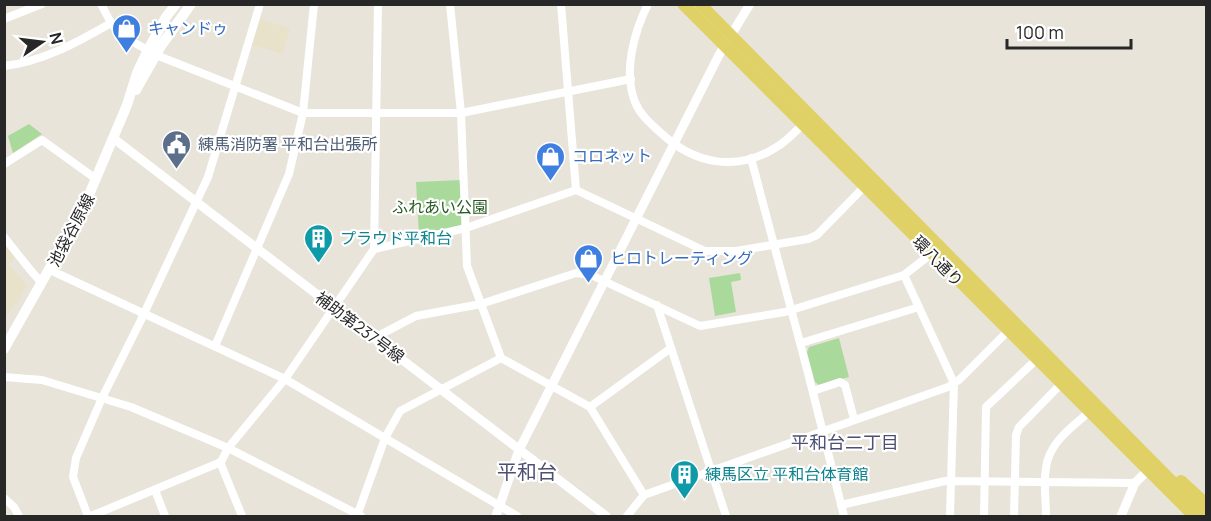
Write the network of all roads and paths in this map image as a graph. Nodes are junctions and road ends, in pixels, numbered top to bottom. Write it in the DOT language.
graph roads {
  1 [pos="42,4"];
  2 [pos="101,4"];
  3 [pos="176,4"];
  4 [pos="190,4"];
  5 [pos="260,4"];
  6 [pos="314,4"];
  7 [pos="378,4"];
  8 [pos="450,4"];
  9 [pos="561,4"];
  10 [pos="648,4"];
  11 [pos="683,4"];
  12 [pos="700,4"];
  13 [pos="750,4"];
  14 [pos="4,19"];
  15 [pos="111,23"];
  16 [pos="728,40"];
  17 [pos="152,52"];
  18 [pos="4,66"];
  19 [pos="631,79"];
  20 [pos="235,86"];
  21 [pos="566,92"];
  22 [pos="303,113"];
  23 [pos="376,113"];
  24 [pos="461,113"];
  25 [pos="803,124"];
  26 [pos="113,138"];
  27 [pos="674,144"];
  28 [pos="751,158"];
  29 [pos="4,164"];
  30 [pos="96,179"];
  31 [pos="864,186"];
  32 [pos="576,190"];
  33 [pos="197,202"];
  34 [pos="635,219"];
  35 [pos="466,228"];
  36 [pos="4,237"];
  37 [pos="775,245"];
  38 [pos="257,249"];
  39 [pos="374,249"];
  40 [pos="932,254"];
  41 [pos="50,270"];
  42 [pos="904,275"];
  43 [pos="604,281"];
  44 [pos="42,283"];
  45 [pos="481,304"];
  46 [pos="657,305"];
  47 [pos="333,307"];
  48 [pos="919,307"];
  49 [pos="791,310"];
  50 [pos="144,314"];
  51 [pos="1008,331"];
  52 [pos="374,338"];
  53 [pos="801,343"];
  54 [pos="215,346"];
  55 [pos="671,348"];
  56 [pos="4,349"];
  57 [pos="501,358"];
  58 [pos="1036,360"];
  59 [pos="4,376"];
  60 [pos="285,379"];
  61 [pos="954,383"];
  62 [pos="1061,384"];
  63 [pos="551,385"];
  64 [pos="442,390"];
  65 [pos="813,391"];
  66 [pos="102,398"];
  67 [pos="590,407"];
  68 [pos="1089,412"];
  69 [pos="854,419"];
  70 [pos="822,431"];
  71 [pos="385,438"];
  72 [pos="228,448"];
  73 [pos="519,450"];
  74 [pos="220,462"];
  75 [pos="1152,467"];
  76 [pos="712,471"];
  77 [pos="952,481"];
  78 [pos="985,481"];
  79 [pos="1015,481"];
  80 [pos="1046,482"];
  81 [pos="1135,483"];
  82 [pos="154,490"];
  83 [pos="644,495"];
  84 [pos="7,500"];
  85 [pos="1206,504"];
  86 [pos="841,505"];
  87 [pos="500,506"];
  88 [pos="19,516"];
  89 [pos="90,516"];
  90 [pos="165,516"];
  91 [pos="242,516"];
  92 [pos="358,516"];
  93 [pos="496,516"];
  94 [pos="517,516"];
  95 [pos="606,516"];
  96 [pos="627,516"];
  97 [pos="726,516"];
  98 [pos="844,516"];
  99 [pos="950,516"];
  100 [pos="984,516"];
  101 [pos="1014,516"];
  102 [pos="1046,516"];
  103 [pos="1121,516"];
  104 [pos="1182,516"];
  105 [pos="1194,516"];
  106 [pos="1206,516"];
  1 -- 14 [label="street"];
  2 -- 15 [label="street"];
  3 -- 17 [label="main road, 池袋谷原線"];
  4 -- 17 [label="main road, 池袋谷原線"];
  5 -- 20 [label="street"];
  6 -- 22 [label="street"];
  7 -- 23 [label="street"];
  8 -- 24 [label="street"];
  9 -- 21 [label="street"];
  10 -- 19 [label="street"];
  11 -- 16 [label="main road, 環八通り"];
  12 -- 16 [label="main road, 環八通り"];
  13 -- 16 [label="street"];
  15 -- 17 [label="street"];
  15 -- 18 [label="street"];
  16 -- 25 [label="main road, 環八通り"];
  16 -- 27 [label="street"];
  16 -- 75 [label="main road, 環八通り"];
  17 -- 20 [label="street"];
  17 -- 26 [label="main road, 池袋谷原線"];
  19 -- 21 [label="street"];
  19 -- 27 [label="street"];
  20 -- 22 [label="street"];
  20 -- 33 [label="street"];
  21 -- 24 [label="street"];
  21 -- 32 [label="street"];
  22 -- 23 [label="street"];
  22 -- 38 [label="street"];
  23 -- 24 [label="street"];
  23 -- 39 [label="street"];
  24 -- 35 [label="street"];
  25 -- 28 [label="street"];
  25 -- 31 [label="main road, 環八通り"];
  26 -- 30 [label="main road, 池袋谷原線"];
  26 -- 33 [label="street, 補助第237号線"];
  27 -- 28 [label="street"];
  27 -- 34 [label="street"];
  28 -- 37 [label="street"];
  29 -- 30 [label="street"];
  30 -- 41 [label="main road, 池袋谷原線"];
  31 -- 37 [label="street"];
  31 -- 40 [label="main road, 環八通り"];
  32 -- 34 [label="street"];
  32 -- 35 [label="street"];
  33 -- 38 [label="street, 補助第237号線"];
  33 -- 50 [label="street"];
  34 -- 37 [label="street"];
  34 -- 43 [label="street"];
  35 -- 39 [label="street"];
  35 -- 45 [label="street"];
  36 -- 44 [label="street"];
  37 -- 49 [label="street"];
  38 -- 47 [label="street, 補助第237号線"];
  38 -- 54 [label="street"];
  39 -- 47 [label="street"];
  40 -- 42 [label="street"];
  40 -- 51 [label="main road, 環八通り"];
  41 -- 44 [label="main road, 池袋谷原線"];
  41 -- 50 [label="street"];
  42 -- 48 [label="street"];
  42 -- 49 [label="street"];
  43 -- 45 [label="street"];
  43 -- 46 [label="street"];
  43 -- 63 [label="street"];
  44 -- 56 [label="main road, 池袋谷原線"];
  45 -- 52 [label="street"];
  45 -- 57 [label="street"];
  46 -- 49 [label="street"];
  46 -- 55 [label="street"];
  47 -- 52 [label="street, 補助第237号線"];
  47 -- 60 [label="street"];
  48 -- 53 [label="street"];
  48 -- 61 [label="street"];
  49 -- 53 [label="street"];
  50 -- 54 [label="street"];
  50 -- 66 [label="street"];
  51 -- 58 [label="main road, 環八通り"];
  51 -- 61 [label="street"];
  52 -- 64 [label="street, 補助第237号線"];
  53 -- 65 [label="street"];
  54 -- 60 [label="street"];
  55 -- 67 [label="street"];
  55 -- 76 [label="street"];
  57 -- 63 [label="street"];
  57 -- 64 [label="street"];
  58 -- 62 [label="main road, 環八通り"];
  58 -- 78 [label="street"];
  59 -- 66 [label="street"];
  60 -- 71 [label="street"];
  60 -- 72 [label="street"];
  61 -- 69 [label="street"];
  61 -- 77 [label="street"];
  62 -- 68 [label="main road, 環八通り"];
  62 -- 79 [label="street"];
  63 -- 67 [label="street"];
  63 -- 73 [label="street"];
  64 -- 71 [label="street"];
  64 -- 73 [label="street, 補助第237号線"];
  65 -- 69 [label="street"];
  65 -- 70 [label="street"];
  66 -- 72 [label="street"];
  66 -- 89 [label="street"];
  67 -- 83 [label="street"];
  68 -- 75 [label="main road, 環八通り"];
  68 -- 80 [label="street"];
  69 -- 70 [label="street"];
  70 -- 76 [label="street"];
  70 -- 86 [label="street"];
  71 -- 87 [label="street"];
  71 -- 92 [label="street"];
  72 -- 74 [label="street"];
  72 -- 92 [label="street"];
  73 -- 87 [label="street"];
  73 -- 95 [label="street, 補助第237号線"];
  74 -- 82 [label="street"];
  74 -- 91 [label="street"];
  75 -- 81 [label="street"];
  75 -- 85 [label="main road"];
  75 -- 104 [label="main road"];
  75 -- 105 [label="main road, 環八通り"];
  75 -- 106 [label="main road, 環八通り"];
  76 -- 83 [label="street"];
  76 -- 97 [label="street"];
  77 -- 78 [label="street"];
  77 -- 86 [label="street"];
  77 -- 99 [label="street"];
  78 -- 79 [label="street"];
  78 -- 100 [label="street"];
  79 -- 80 [label="street"];
  79 -- 101 [label="street"];
  80 -- 81 [label="street"];
  80 -- 102 [label="street"];
  81 -- 103 [label="street"];
  82 -- 89 [label="street"];
  82 -- 90 [label="street"];
  83 -- 96 [label="street"];
  84 -- 88 [label="street"];
  86 -- 98 [label="street"];
  87 -- 93 [label="street"];
  87 -- 94 [label="street"];
}
